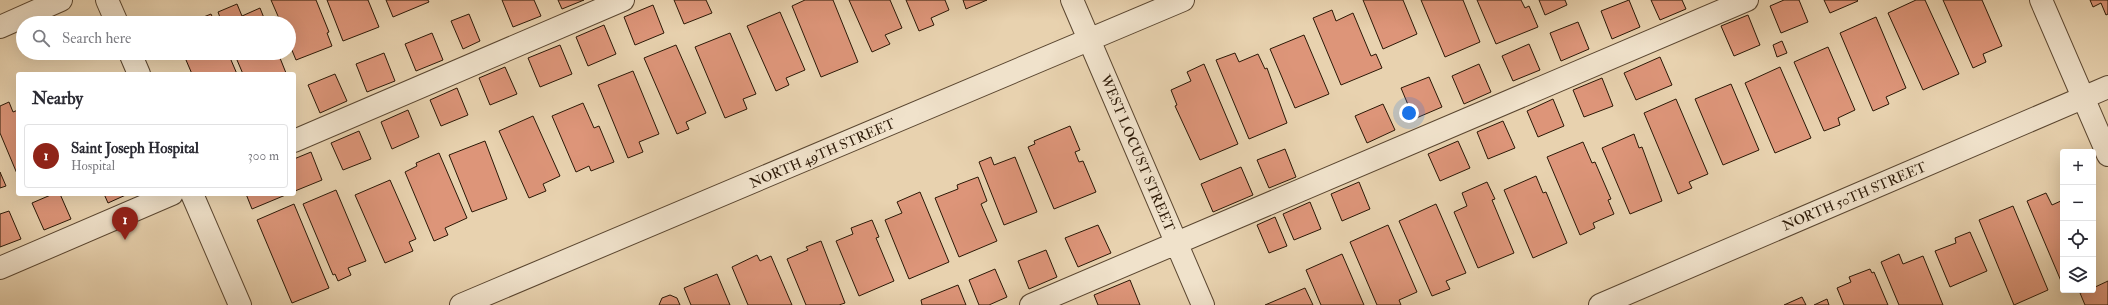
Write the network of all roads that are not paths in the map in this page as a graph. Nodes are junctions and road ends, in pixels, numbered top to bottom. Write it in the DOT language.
graph roads {
  1 [pos="61,0"];
  2 [pos="106,0"];
  3 [pos="623,0"];
  4 [pos="1072,0"];
  5 [pos="1183,0"];
  6 [pos="1747,0"];
  7 [pos="2041,0"];
  8 [pos="25,16"];
  9 [pos="114,16"];
  10 [pos="16,20"];
  11 [pos="0,27"];
  12 [pos="1090,40"];
  13 [pos="133,60"];
  14 [pos="138,72"];
  15 [pos="2108,87"];
  16 [pos="2083,98"];
  17 [pos="296,140"];
  18 [pos="2108,155"];
  19 [pos="167,196"];
  20 [pos="193,196"];
  21 [pos="1177,243"];
  22 [pos="0,268"];
  23 [pos="240,305"];
  24 [pos="461,305"];
  25 [pos="1031,305"];
  26 [pos="1203,305"];
  27 [pos="1600,305"];
  1 -- 8 [label="street"];
  2 -- 9 [label="street"];
  3 -- 17 [label="street"];
  4 -- 12 [label="street, WEST LOCUST STREET"];
  5 -- 12 [label="street, NORTH 49TH STREET"];
  6 -- 21 [label="street"];
  7 -- 16 [label="street"];
  10 -- 11 [label="street"];
  12 -- 21 [label="street, WEST LOCUST STREET"];
  12 -- 24 [label="street, NORTH 49TH STREET"];
  13 -- 14 [label="street"];
  15 -- 16 [label="street, NORTH 50TH STREET"];
  16 -- 18 [label="street"];
  16 -- 27 [label="street, NORTH 50TH STREET"];
  19 -- 22 [label="street"];
  20 -- 23 [label="street"];
  21 -- 25 [label="street"];
  21 -- 26 [label="street, WEST LOCUST STREET"];
}
